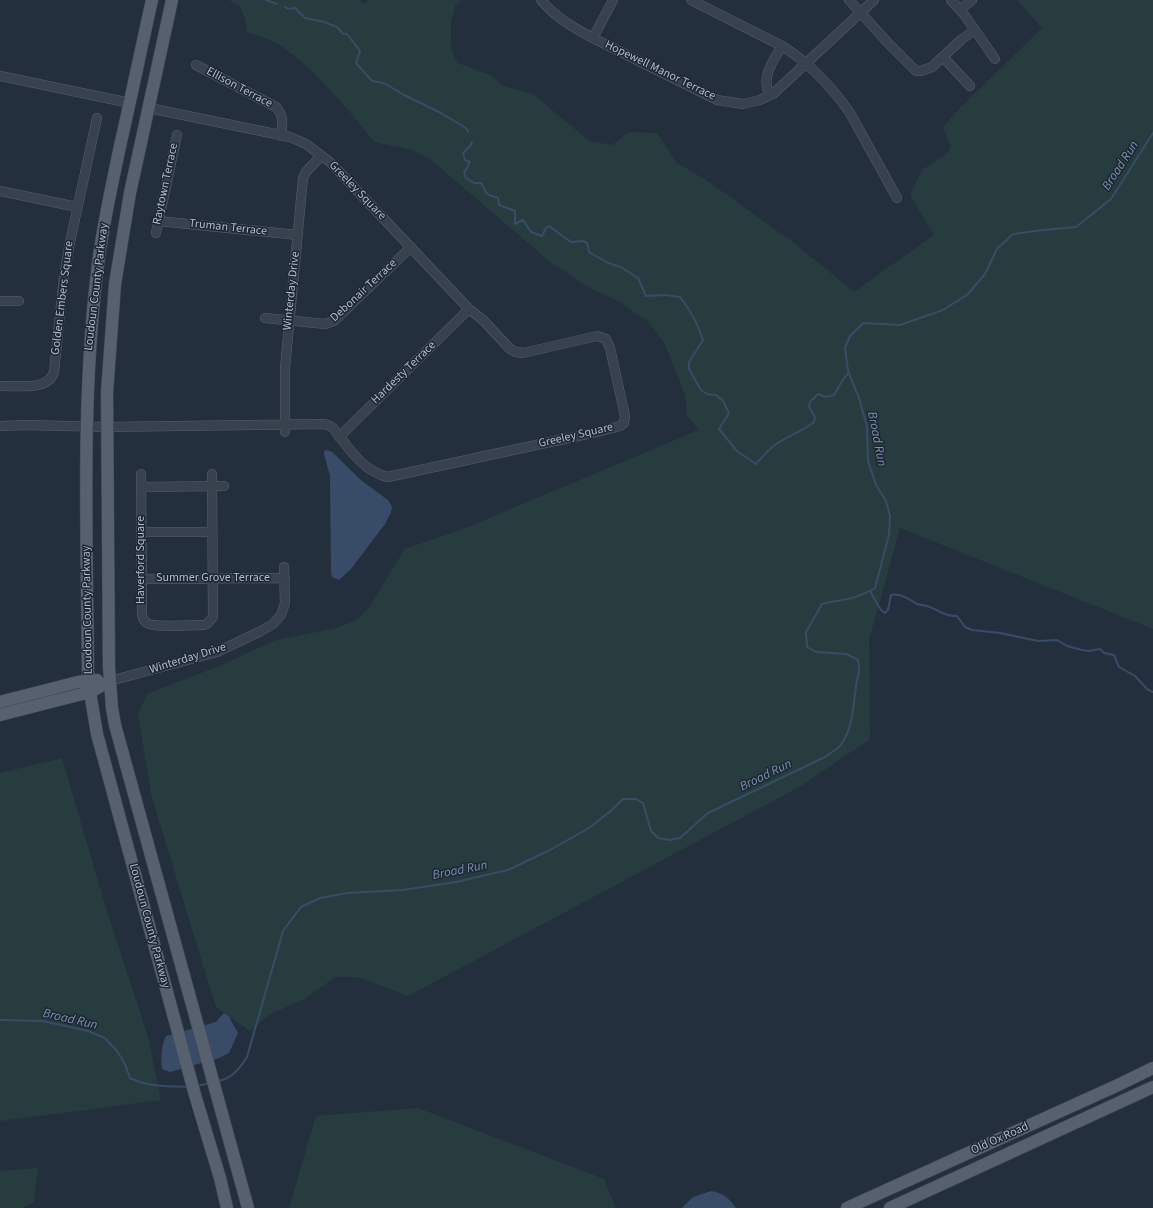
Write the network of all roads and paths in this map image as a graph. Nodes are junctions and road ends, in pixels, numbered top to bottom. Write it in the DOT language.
graph roads {
  1 [pos="152,0"];
  2 [pos="172,0"];
  3 [pos="541,0"];
  4 [pos="613,0"];
  5 [pos="691,0"];
  6 [pos="849,0"];
  7 [pos="874,0"];
  8 [pos="951,0"];
  9 [pos="972,0"];
  10 [pos="960,10"];
  11 [pos="862,12"];
  12 [pos="975,30"];
  13 [pos="593,38"];
  14 [pos="782,46"];
  15 [pos="943,57"];
  16 [pos="995,59"];
  17 [pos="806,63"];
  18 [pos="196,65"];
  19 [pos="0,76"];
  20 [pos="970,86"];
  21 [pos="770,96"];
  22 [pos="130,103"];
  23 [pos="149,108"];
  24 [pos="97,118"];
  25 [pos="177,135"];
  26 [pos="281,136"];
  27 [pos="321,156"];
  28 [pos="0,191"];
  29 [pos="897,198"];
  30 [pos="77,207"];
  31 [pos="158,221"];
  32 [pos="156,233"];
  33 [pos="298,235"];
  34 [pos="411,247"];
  35 [pos="0,301"];
  36 [pos="19,301"];
  37 [pos="469,309"];
  38 [pos="265,318"];
  39 [pos="289,321"];
  40 [pos="0,386"];
  41 [pos="0,426"];
  42 [pos="86,426"];
  43 [pos="107,427"];
  44 [pos="285,428"];
  45 [pos="340,437"];
  46 [pos="141,474"];
  47 [pos="212,474"];
  48 [pos="212,486"];
  49 [pos="224,486"];
  50 [pos="141,487"];
  51 [pos="141,532"];
  52 [pos="212,532"];
  53 [pos="284,567"];
  54 [pos="213,578"];
  55 [pos="284,578"];
  56 [pos="142,579"];
  57 [pos="110,681"];
  58 [pos="89,686"];
  59 [pos="0,702"];
  60 [pos="0,715"];
  61 [pos="1153,1068"];
  62 [pos="1153,1087"];
  63 [pos="227,1208"];
  64 [pos="248,1208"];
  65 [pos="847,1208"];
  66 [pos="890,1208"];
  1 -- 22 [label="main road, Loudoun County Parkway"];
  2 -- 23 [label="main road, Loudoun County Parkway"];
  3 -- 13 [label="street, Hopewell Manor Terrace"];
  4 -- 13 [label="street"];
  5 -- 14 [label="street"];
  6 -- 11 [label="street"];
  7 -- 11 [label="street, Hopewell Manor Terrace"];
  8 -- 10 [label="street"];
  9 -- 10 [label="street"];
  10 -- 12 [label="street"];
  11 -- 15 [label="street"];
  11 -- 17 [label="street, Hopewell Manor Terrace"];
  12 -- 15 [label="street"];
  12 -- 16 [label="street"];
  13 -- 21 [label="street, Hopewell Manor Terrace"];
  14 -- 17 [label="street"];
  14 -- 21 [label="street"];
  15 -- 20 [label="street"];
  17 -- 21 [label="street, Hopewell Manor Terrace"];
  17 -- 29 [label="street"];
  18 -- 26 [label="street, Ellison Terrace"];
  19 -- 22 [label="street"];
  22 -- 42 [label="main road, Loudoun County Parkway"];
  23 -- 26 [label="street, Greeley Square"];
  23 -- 43 [label="main road, Loudoun County Parkway"];
  24 -- 30 [label="street, Golden Embers Square"];
  25 -- 31 [label="street, Raytown Terrace"];
  26 -- 27 [label="street, Greeley Square"];
  27 -- 33 [label="street, Winterday Drive"];
  27 -- 34 [label="street, Greeley Square"];
  28 -- 30 [label="street"];
  30 -- 40 [label="street, Golden Embers Square"];
  31 -- 32 [label="street, Raytown Terrace"];
  31 -- 33 [label="street, Truman Terrace"];
  33 -- 39 [label="street, Winterday Drive"];
  34 -- 37 [label="street, Greeley Square"];
  34 -- 39 [label="street, Debonair Terrace"];
  35 -- 36 [label="street"];
  37 -- 45 [label="street, Hardesty Terrace"];
  37 -- 45 [label="street, Greeley Square"];
  38 -- 39 [label="street, Debonair Terrace"];
  39 -- 44 [label="street, Winterday Drive"];
  41 -- 42 [label="street, Greeley Square"];
  42 -- 43 [label="street, Greeley Square"];
  42 -- 58 [label="main road, Loudoun County Parkway"];
  43 -- 44 [label="street, Greeley Square"];
  43 -- 57 [label="main road, Loudoun County Parkway"];
  44 -- 45 [label="street, Greeley Square"];
  46 -- 50 [label="street, Haverford Square"];
  47 -- 48 [label="street, Haverford Square"];
  48 -- 49 [label="street"];
  48 -- 50 [label="street"];
  48 -- 52 [label="street, Haverford Square"];
  50 -- 51 [label="street, Haverford Square"];
  51 -- 52 [label="street"];
  51 -- 56 [label="street, Haverford Square"];
  52 -- 54 [label="street, Haverford Square"];
  53 -- 55 [label="street, Winterday Drive"];
  54 -- 55 [label="street, Summer Grove Terrace"];
  54 -- 56 [label="street, Summer Grove Terrace"];
  54 -- 56 [label="street, Haverford Square"];
  55 -- 57 [label="street, Winterday Drive"];
  57 -- 58 [label="main road"];
  57 -- 64 [label="main road, Loudoun County Parkway"];
  58 -- 59 [label="main road"];
  58 -- 60 [label="main road"];
  58 -- 63 [label="main road, Loudoun County Parkway"];
  61 -- 65 [label="main road, Old Ox Road"];
  62 -- 66 [label="main road, Old Ox Road"];
}
